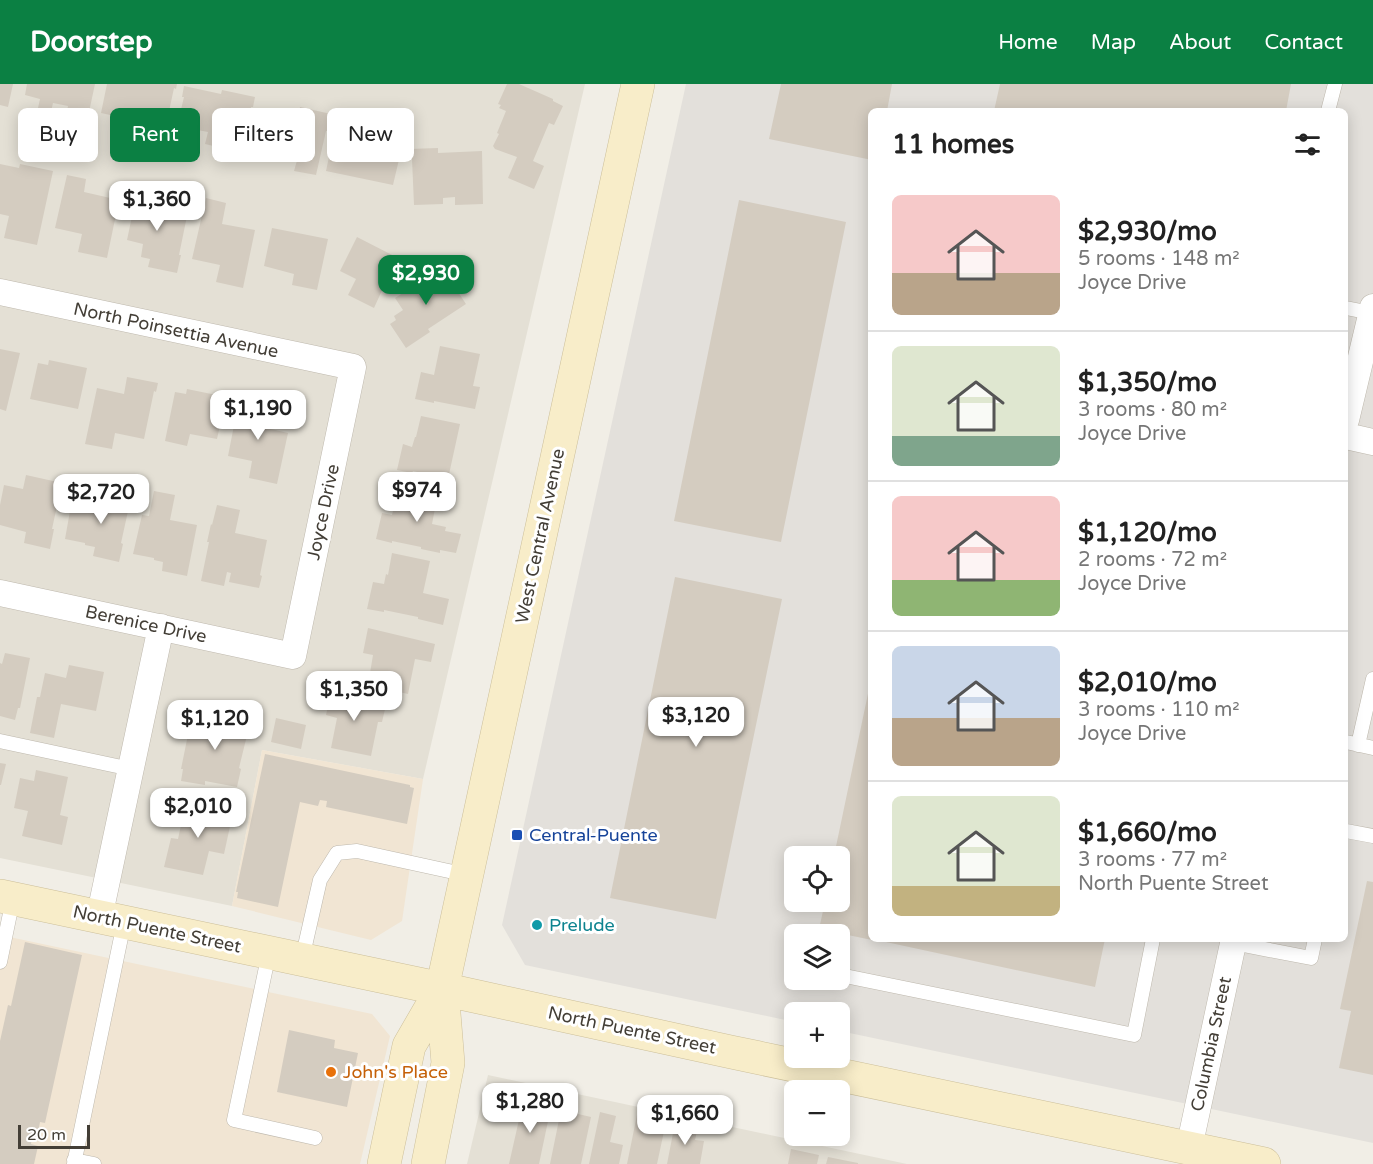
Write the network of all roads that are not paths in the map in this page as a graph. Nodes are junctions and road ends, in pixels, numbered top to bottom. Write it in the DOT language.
graph roads {
  1 [pos="638,84"];
  2 [pos="1335,84"];
  3 [pos="1330,108"];
  4 [pos="0,292"];
  5 [pos="1348,308"];
  6 [pos="1372,310"];
  7 [pos="353,367"];
  8 [pos="1348,412"];
  9 [pos="1348,436"];
  10 [pos="1373,442"];
  11 [pos="0,592"];
  12 [pos="161,627"];
  13 [pos="293,656"];
  14 [pos="1373,679"];
  15 [pos="0,741"];
  16 [pos="1352,743"];
  17 [pos="1373,748"];
  18 [pos="131,769"];
  19 [pos="1348,831"];
  20 [pos="1373,836"];
  21 [pos="466,875"];
  22 [pos="6,898"];
  23 [pos="112,920"];
  24 [pos="1152,942"];
  25 [pos="1233,942"];
  26 [pos="1238,942"];
  27 [pos="1314,942"];
  28 [pos="269,953"];
  29 [pos="302,959"];
  30 [pos="0,962"];
  31 [pos="850,977"];
  32 [pos="442,988"];
  33 [pos="315,1138"];
  34 [pos="1189,1148"];
  35 [pos="74,1162"];
  36 [pos="94,1164"];
  37 [pos="384,1164"];
  38 [pos="428,1164"];
  39 [pos="1264,1164"];
  1 -- 21 [label="main road, West Central Avenue"];
  2 -- 3 [label="lane"];
  4 -- 7 [label="street, North Poinsettia Avenue"];
  5 -- 6 [label="lane"];
  6 -- 8 [label="street"];
  7 -- 13 [label="street, Joyce Drive"];
  9 -- 10 [label="street"];
  11 -- 12 [label="street, Berenice Drive"];
  12 -- 13 [label="street, Berenice Drive"];
  12 -- 18 [label="street"];
  14 -- 16 [label="lane"];
  15 -- 18 [label="lane"];
  16 -- 17 [label="lane"];
  18 -- 23 [label="street"];
  19 -- 20 [label="lane"];
  21 -- 29 [label="lane"];
  21 -- 32 [label="main road, West Central Avenue"];
  22 -- 23 [label="main road, North Puente Street"];
  22 -- 30 [label="lane"];
  23 -- 28 [label="main road, North Puente Street"];
  23 -- 35 [label="lane"];
  24 -- 31 [label="lane"];
  25 -- 34 [label="street, Columbia Street"];
  26 -- 27 [label="lane"];
  28 -- 29 [label="main road, North Puente Street"];
  28 -- 33 [label="lane"];
  29 -- 32 [label="main road, North Puente Street"];
  32 -- 34 [label="main road, North Puente Street"];
  32 -- 37 [label="main road, West Central Avenue"];
  32 -- 38 [label="main road, West Central Avenue"];
  34 -- 39 [label="main road, North Puente Street"];
  35 -- 36 [label="lane"];
}
